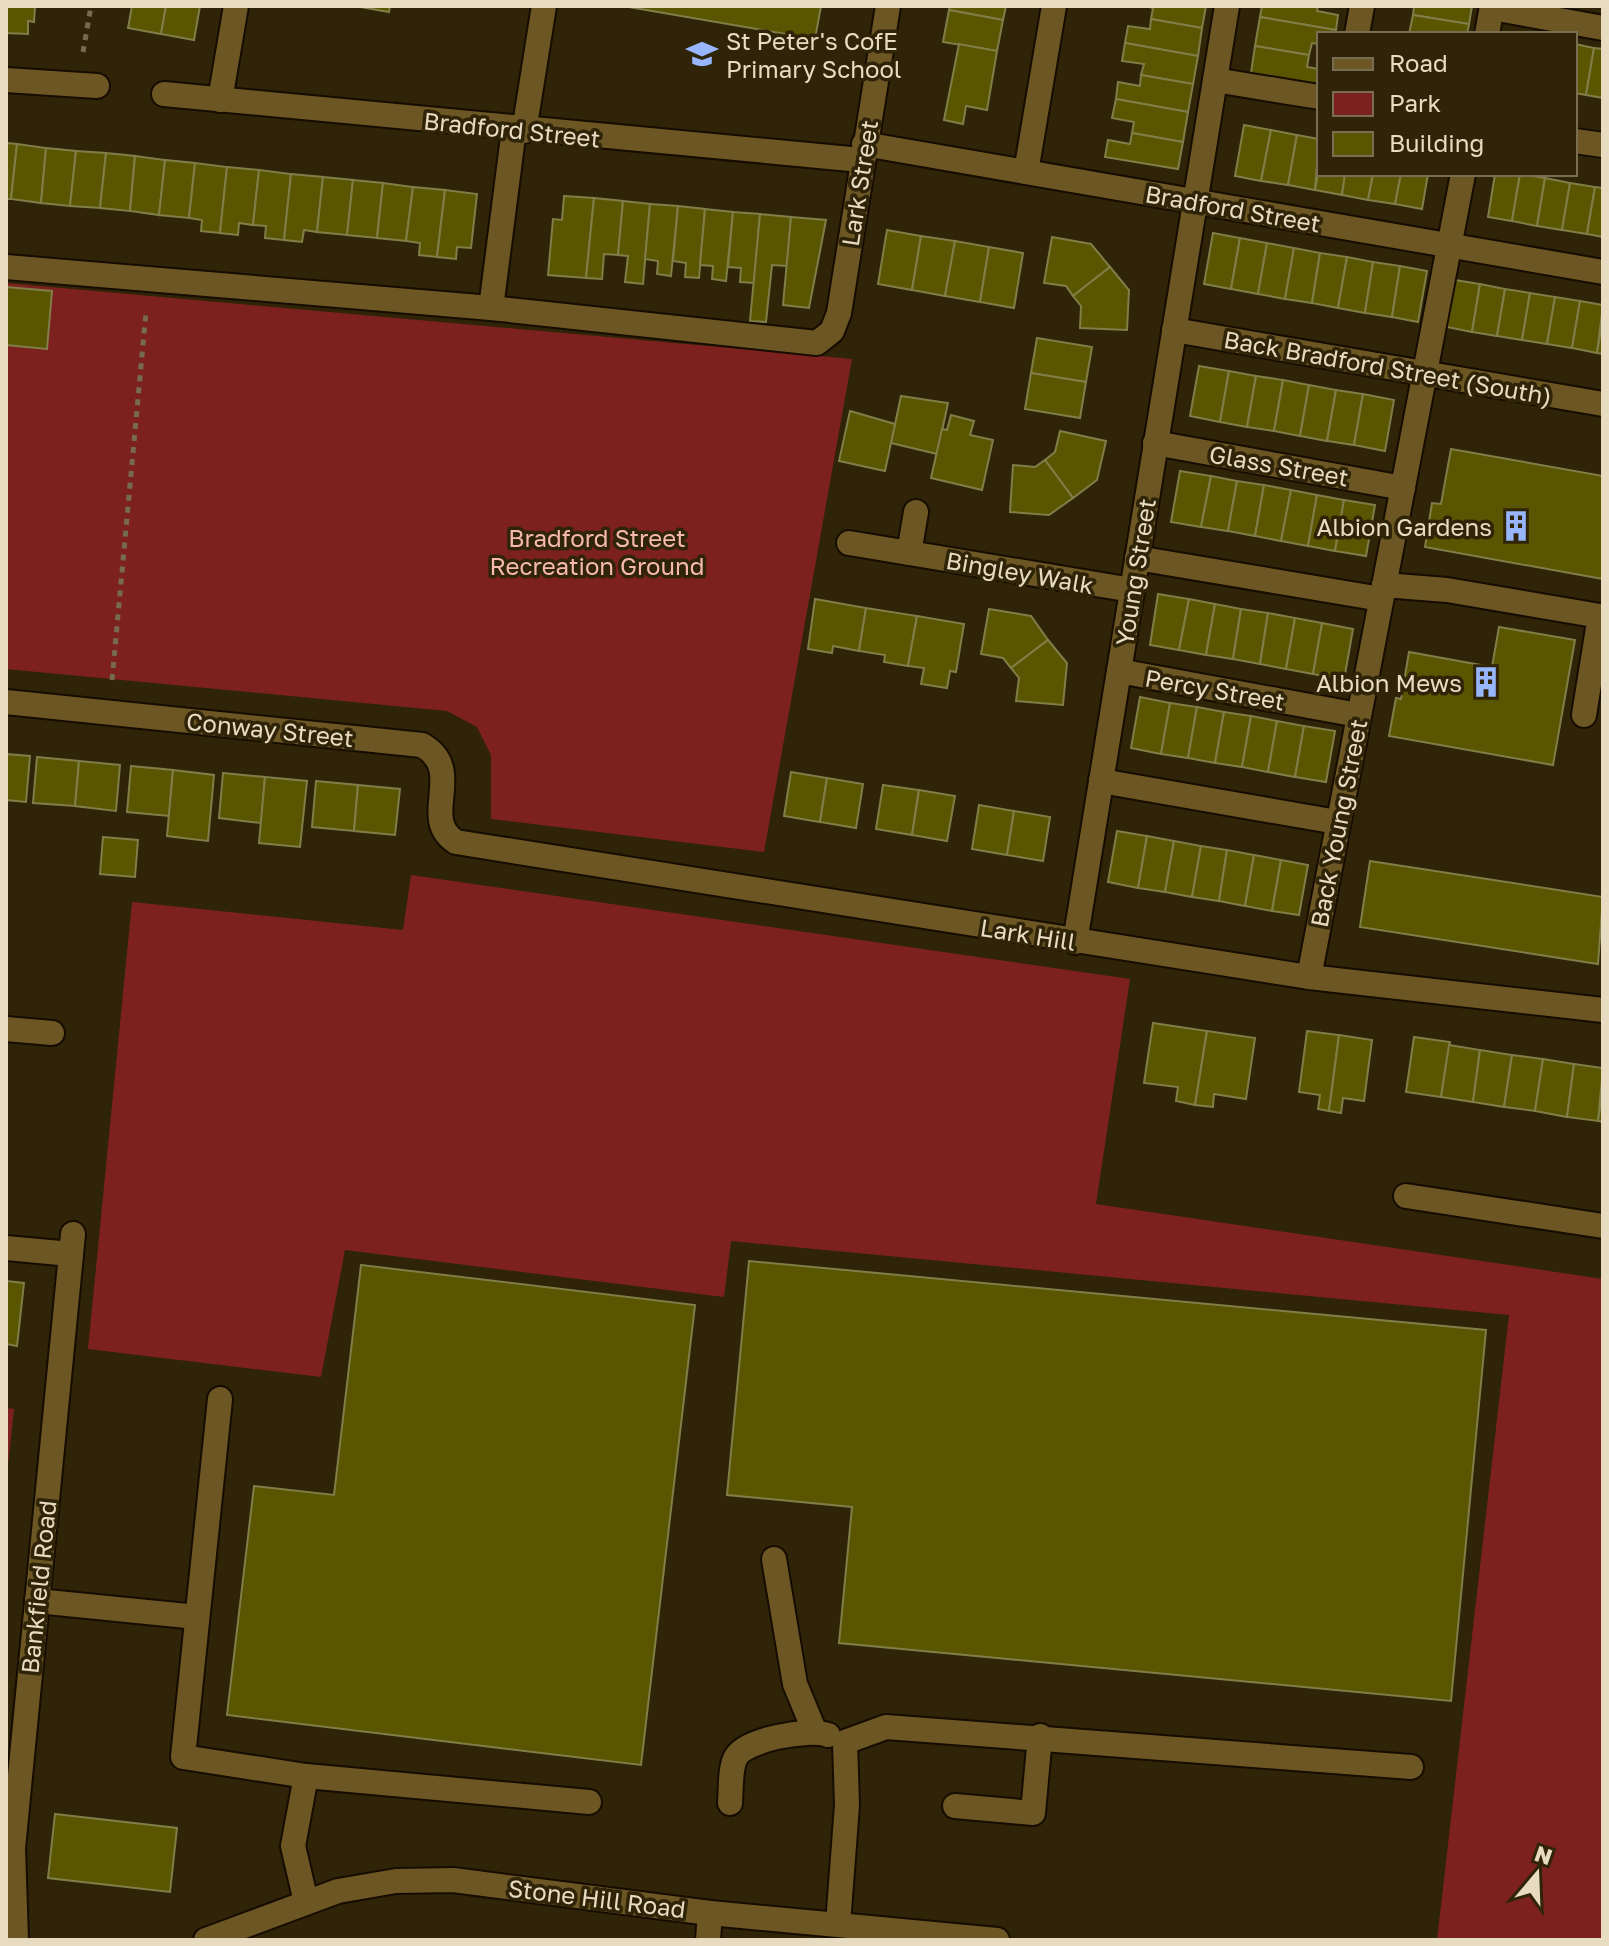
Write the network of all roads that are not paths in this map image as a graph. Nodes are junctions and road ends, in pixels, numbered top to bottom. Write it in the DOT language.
graph roads {
  1 [pos="236,6"];
  2 [pos="544,6"];
  3 [pos="888,6"];
  4 [pos="1054,6"];
  5 [pos="1227,6"];
  6 [pos="1362,6"];
  7 [pos="1492,7"];
  8 [pos="1603,28"];
  9 [pos="1357,32"];
  10 [pos="1487,32"];
  11 [pos="6,80"];
  12 [pos="1215,80"];
  13 [pos="88,85"];
  14 [pos="164,94"];
  15 [pos="1317,97"];
  16 [pos="220,100"];
  17 [pos="519,130"];
  18 [pos="1577,141"];
  19 [pos="1603,145"];
  20 [pos="862,152"];
  21 [pos="1026,172"];
  22 [pos="1463,176"];
  23 [pos="1195,201"];
  24 [pos="1450,245"];
  25 [pos="6,267"];
  26 [pos="1603,272"];
  27 [pos="491,308"];
  28 [pos="1174,330"];
  29 [pos="1426,373"];
  30 [pos="1603,404"];
  31 [pos="1155,443"];
  32 [pos="1403,488"];
  33 [pos="916,512"];
  34 [pos="849,543"];
  35 [pos="909,553"];
  36 [pos="1137,558"];
  37 [pos="1132,590"];
  38 [pos="1382,592"];
  39 [pos="1119,671"];
  40 [pos="6,702"];
  41 [pos="1358,715"];
  42 [pos="1584,715"];
  43 [pos="1101,781"];
  44 [pos="1337,822"];
  45 [pos="456,842"];
  46 [pos="1075,942"];
  47 [pos="1309,977"];
  48 [pos="1603,1010"];
  49 [pos="6,1029"];
  50 [pos="52,1033"];
  51 [pos="1406,1196"];
  52 [pos="1603,1226"];
  53 [pos="6,1248"];
  54 [pos="220,1399"];
  55 [pos="774,1559"];
  56 [pos="37,1601"];
  57 [pos="197,1617"];
  58 [pos="814,1730"];
  59 [pos="1040,1736"];
  60 [pos="845,1742"];
  61 [pos="14,1749"];
  62 [pos="1411,1767"];
  63 [pos="306,1776"];
  64 [pos="589,1802"];
  65 [pos="730,1803"];
  66 [pos="955,1806"];
  67 [pos="306,1902"];
  68 [pos="710,1913"];
  69 [pos="838,1924"];
  70 [pos="16,1940"];
  71 [pos="206,1940"];
  72 [pos="708,1940"];
  73 [pos="997,1940"];
  1 -- 16 [label="street"];
  2 -- 17 [label="street"];
  3 -- 20 [label="street, Lark Street"];
  4 -- 21 [label="street"];
  5 -- 12 [label="street, Young Street"];
  6 -- 9 [label="street"];
  7 -- 8 [label="street"];
  7 -- 10 [label="street"];
  11 -- 13 [label="street"];
  12 -- 15 [label="street"];
  12 -- 23 [label="street, Young Street"];
  14 -- 16 [label="street, Bradford Street"];
  16 -- 17 [label="street, Bradford Street"];
  17 -- 20 [label="street, Bradford Street"];
  17 -- 27 [label="street"];
  18 -- 19 [label="street"];
  20 -- 21 [label="street, Bradford Street"];
  20 -- 27 [label="street, Lark Street"];
  21 -- 23 [label="street, Bradford Street"];
  22 -- 24 [label="street, Back Young Street"];
  23 -- 24 [label="street, Bradford Street"];
  23 -- 28 [label="street, Young Street"];
  24 -- 26 [label="street, Bradford Street"];
  24 -- 29 [label="street, Back Young Street"];
  25 -- 27 [label="street"];
  28 -- 29 [label="street, Back Bradford Street (South)"];
  28 -- 31 [label="street, Young Street"];
  29 -- 30 [label="street, Back Bradford Street (South)"];
  29 -- 32 [label="street, Back Young Street"];
  31 -- 32 [label="street, Glass Street"];
  31 -- 36 [label="street, Young Street"];
  32 -- 38 [label="street, Back Young Street"];
  33 -- 35 [label="street"];
  34 -- 35 [label="street, Bingley Walk"];
  35 -- 37 [label="street, Bingley Walk"];
  36 -- 37 [label="street, Young Street"];
  36 -- 38 [label="street"];
  37 -- 39 [label="street, Young Street"];
  38 -- 41 [label="street, Back Young Street"];
  38 -- 42 [label="street"];
  39 -- 41 [label="street, Percy Street"];
  39 -- 43 [label="street, Young Street"];
  40 -- 45 [label="street, Conway Street"];
  41 -- 44 [label="street, Back Young Street"];
  43 -- 44 [label="street"];
  43 -- 46 [label="street, Young Street"];
  44 -- 47 [label="street, Back Young Street"];
  45 -- 46 [label="street, Lark Hill"];
  46 -- 47 [label="street, Lark Hill"];
  47 -- 48 [label="street, Lark Hill"];
  49 -- 50 [label="street"];
  51 -- 52 [label="street"];
  53 -- 56 [label="street, Bankfield Road"];
  54 -- 57 [label="street"];
  55 -- 58 [label="street"];
  56 -- 57 [label="street"];
  56 -- 61 [label="street, Bankfield Road"];
  57 -- 63 [label="street"];
  58 -- 60 [label="street"];
  58 -- 65 [label="street"];
  59 -- 60 [label="street"];
  59 -- 62 [label="street"];
  59 -- 66 [label="street"];
  60 -- 69 [label="street"];
  61 -- 70 [label="street, Bankfield Road"];
  63 -- 64 [label="street"];
  63 -- 67 [label="street"];
  67 -- 68 [label="street, Stone Hill Road"];
  67 -- 71 [label="street, Stone Hill Road"];
  68 -- 69 [label="street, Stone Hill Road"];
  68 -- 72 [label="street"];
  69 -- 73 [label="street, Stone Hill Road"];
}
